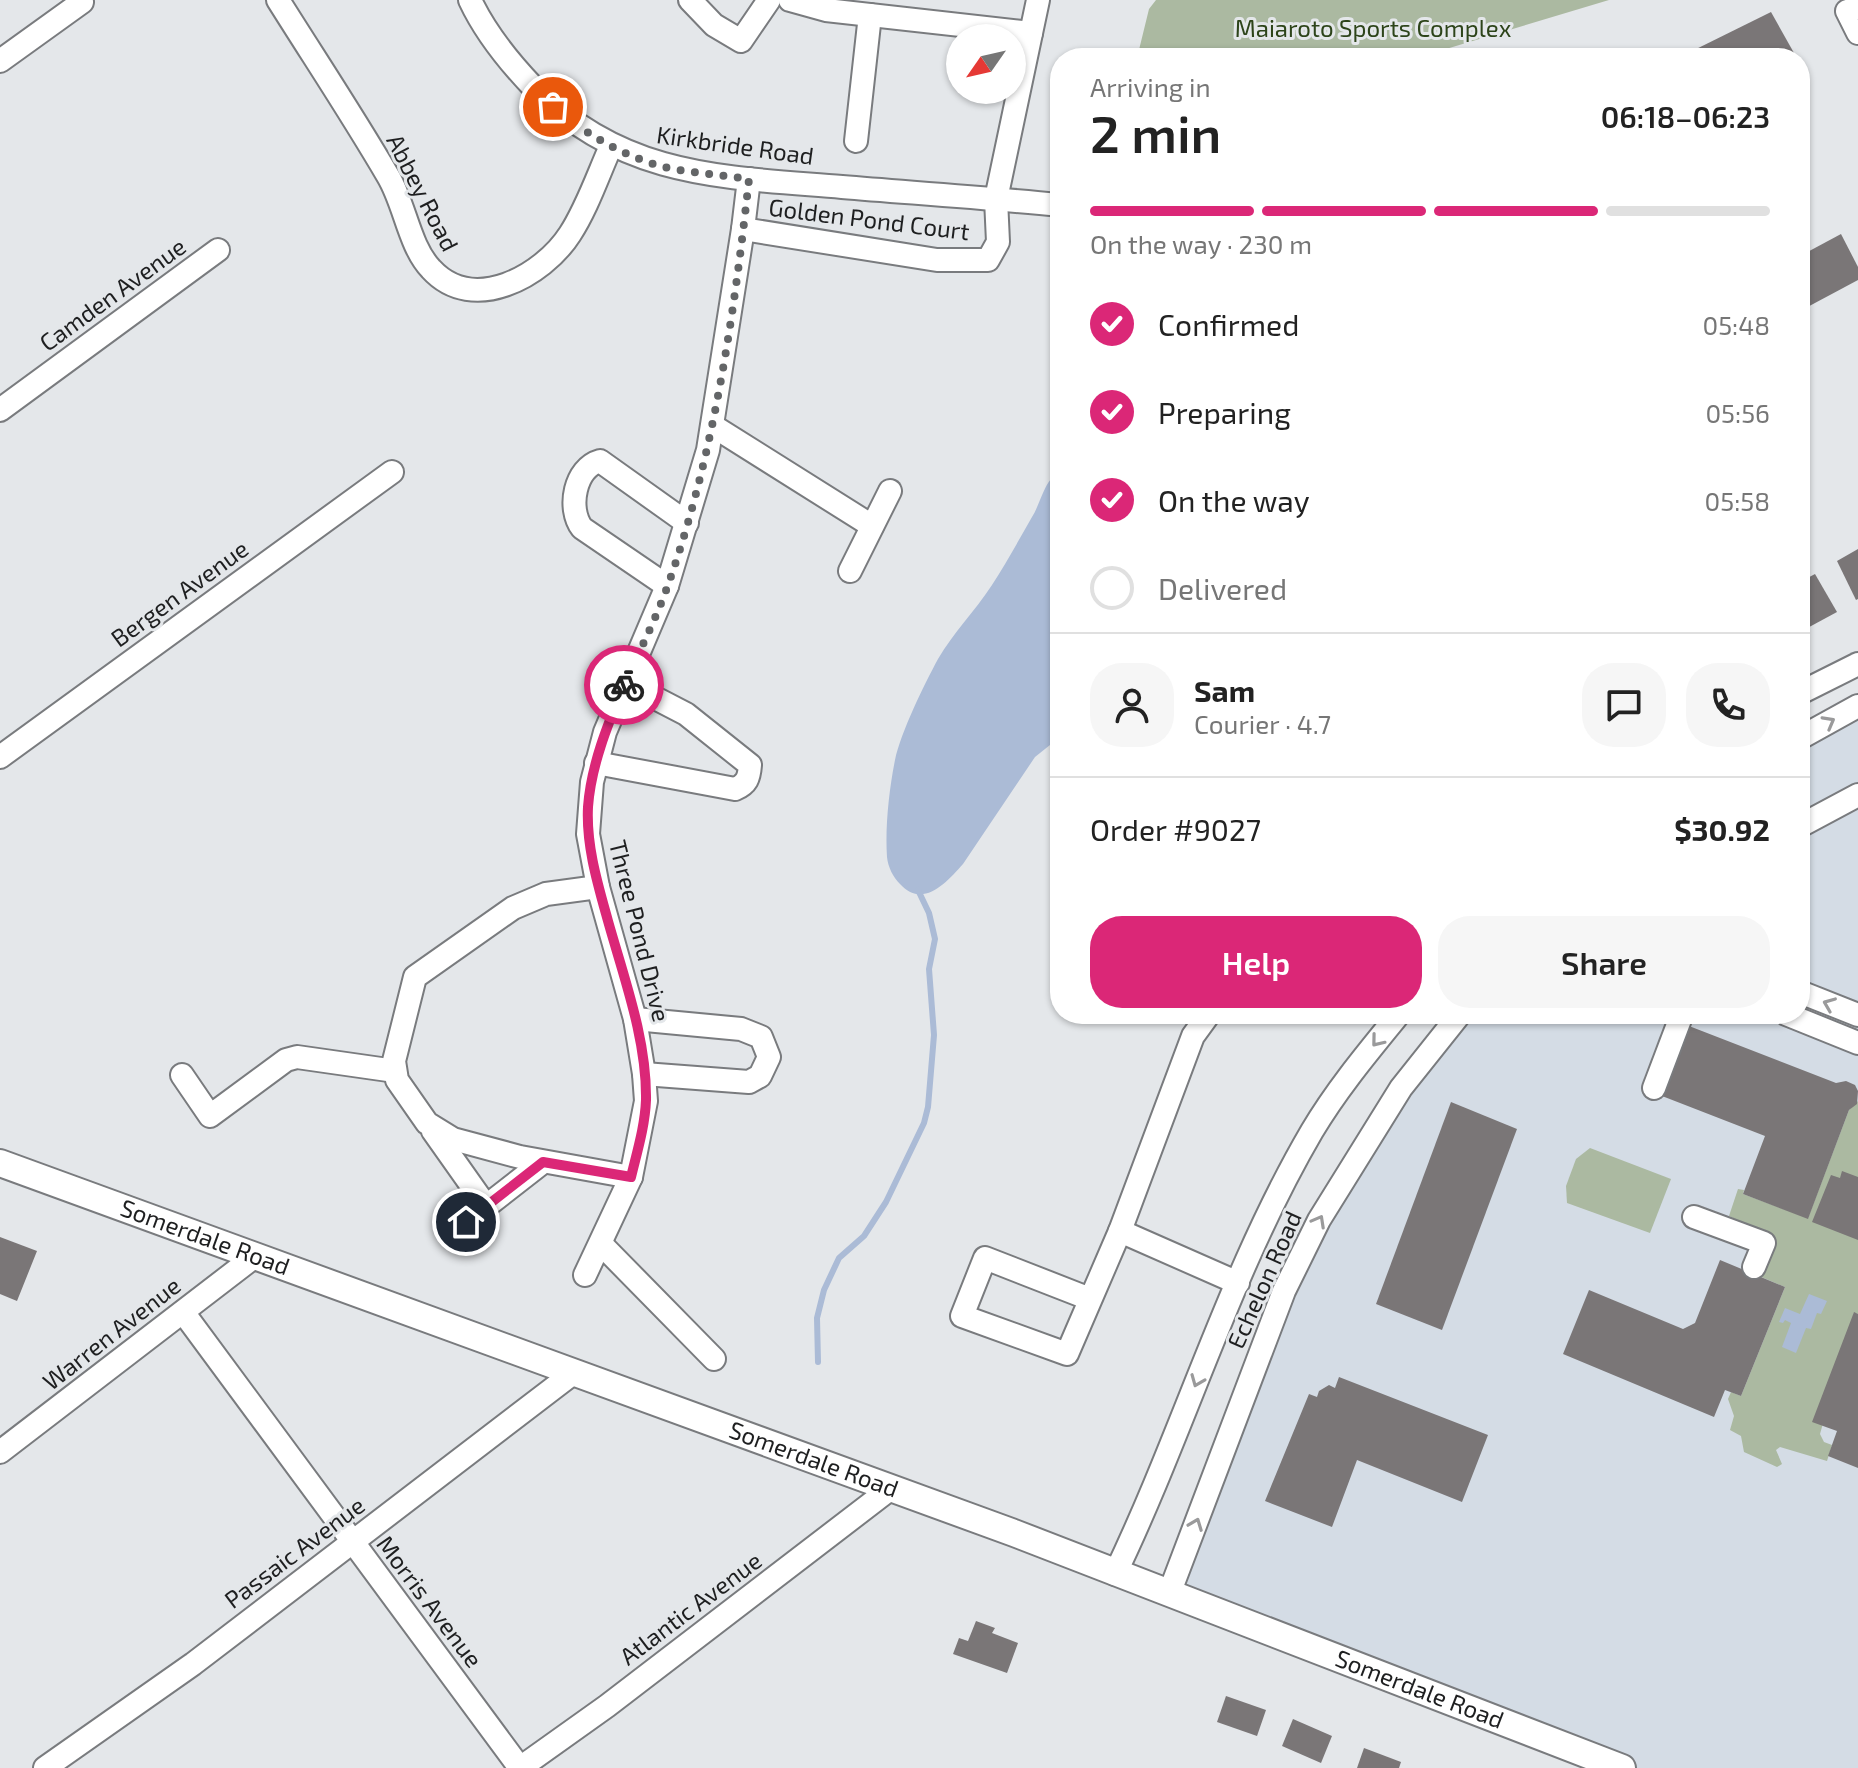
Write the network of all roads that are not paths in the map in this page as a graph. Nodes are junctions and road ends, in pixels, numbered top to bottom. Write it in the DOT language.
graph roads {
  1 [pos="278,0"];
  2 [pos="470,0"];
  3 [pos="690,0"];
  4 [pos="769,0"];
  5 [pos="790,0"];
  6 [pos="1038,0"];
  7 [pos="82,2"];
  8 [pos="1858,8"];
  9 [pos="870,15"];
  10 [pos="1031,33"];
  11 [pos="1858,33"];
  12 [pos="0,61"];
  13 [pos="856,141"];
  14 [pos="611,146"];
  15 [pos="749,179"];
  16 [pos="996,199"];
  17 [pos="1050,204"];
  18 [pos="743,229"];
  19 [pos="218,250"];
  20 [pos="0,410"];
  21 [pos="713,426"];
  22 [pos="392,472"];
  23 [pos="890,491"];
  24 [pos="687,523"];
  25 [pos="872,526"];
  26 [pos="850,571"];
  27 [pos="667,586"];
  28 [pos="1858,664"];
  29 [pos="1810,688"];
  30 [pos="623,689"];
  31 [pos="1858,706"];
  32 [pos="1810,732"];
  33 [pos="0,757"];
  34 [pos="596,763"];
  35 [pos="1858,795"];
  36 [pos="1810,821"];
  37 [pos="598,887"];
  38 [pos="1810,996"];
  39 [pos="1858,1015"];
  40 [pos="635,1019"];
  41 [pos="1202,1024"];
  42 [pos="1391,1024"];
  43 [pos="1452,1024"];
  44 [pos="1678,1024"];
  45 [pos="1810,1024"];
  46 [pos="1858,1043"];
  47 [pos="395,1071"];
  48 [pos="644,1074"];
  49 [pos="182,1075"];
  50 [pos="1654,1088"];
  51 [pos="427,1123"];
  52 [pos="543,1162"];
  53 [pos="0,1163"];
  54 [pos="631,1177"];
  55 [pos="486,1206"];
  56 [pos="1694,1217"];
  57 [pos="466,1222"];
  58 [pos="1120,1231"];
  59 [pos="601,1244"];
  60 [pos="254,1257"];
  61 [pos="1754,1267"];
  62 [pos="585,1275"];
  63 [pos="1238,1283"];
  64 [pos="1090,1299"];
  65 [pos="183,1312"];
  66 [pos="714,1359"];
  67 [pos="572,1374"];
  68 [pos="0,1452"];
  69 [pos="890,1489"];
  70 [pos="352,1542"];
  71 [pos="1115,1574"];
  72 [pos="1169,1594"];
  73 [pos="45,1768"];
  74 [pos="520,1768"];
  75 [pos="1622,1768"];
  1 -- 14 [label="street, Abbey Road"];
  2 -- 14 [label="street, Kirkbride Road"];
  3 -- 4 [label="street"];
  5 -- 9 [label="street"];
  6 -- 10 [label="street"];
  7 -- 12 [label="street"];
  8 -- 11 [label="street"];
  9 -- 10 [label="street"];
  9 -- 13 [label="street"];
  10 -- 16 [label="street"];
  14 -- 15 [label="street, Kirkbride Road"];
  15 -- 16 [label="street, Kirkbride Road"];
  15 -- 18 [label="street, Three Pond Drive"];
  16 -- 17 [label="street, Kirkbride Road"];
  16 -- 18 [label="street, Golden Pond Court"];
  18 -- 21 [label="street, Three Pond Drive"];
  19 -- 20 [label="street, Camden Avenue"];
  21 -- 24 [label="street, Three Pond Drive"];
  21 -- 25 [label="street"];
  22 -- 33 [label="street, Bergen Avenue"];
  23 -- 25 [label="street"];
  24 -- 27 [label="street, Three Pond Drive"];
  24 -- 27 [label="street"];
  25 -- 26 [label="street"];
  27 -- 30 [label="street, Three Pond Drive"];
  28 -- 29 [label="street"];
  30 -- 34 [label="street, Three Pond Drive"];
  30 -- 34 [label="street"];
  32 -- 31 [label="street, one-way"];
  34 -- 37 [label="street, Three Pond Drive"];
  35 -- 36 [label="street"];
  37 -- 40 [label="street, Three Pond Drive"];
  37 -- 47 [label="street"];
  39 -- 38 [label="street, one-way"];
  40 -- 48 [label="street, Three Pond Drive"];
  40 -- 48 [label="street"];
  41 -- 58 [label="street"];
  42 -- 63 [label="street, Echelon Road, one-way"];
  72 -- 43 [label="street, Echelon Road, one-way"];
  44 -- 50 [label="street"];
  45 -- 46 [label="street"];
  47 -- 49 [label="street"];
  47 -- 51 [label="street"];
  48 -- 54 [label="street, Three Pond Drive"];
  51 -- 52 [label="street"];
  51 -- 55 [label="street"];
  52 -- 54 [label="street"];
  52 -- 55 [label="street"];
  53 -- 60 [label="main road, Somerdale Road"];
  54 -- 59 [label="street, Three Pond Drive"];
  55 -- 57 [label="street"];
  56 -- 61 [label="street"];
  58 -- 63 [label="street"];
  58 -- 64 [label="street"];
  59 -- 62 [label="street, Three Pond Drive"];
  59 -- 66 [label="street"];
  60 -- 65 [label="street, Warren Avenue"];
  60 -- 67 [label="main road, Somerdale Road"];
  63 -- 71 [label="street, Echelon Road, one-way"];
  64 -- 64 [label="street"];
  65 -- 68 [label="street, Warren Avenue"];
  65 -- 70 [label="street, Morris Avenue"];
  67 -- 69 [label="main road, Somerdale Road"];
  67 -- 70 [label="street, Passaic Avenue"];
  69 -- 71 [label="main road, Somerdale Road"];
  69 -- 74 [label="street, Atlantic Avenue"];
  70 -- 73 [label="street, Passaic Avenue"];
  70 -- 74 [label="street, Morris Avenue"];
  71 -- 72 [label="main road, Somerdale Road"];
  72 -- 75 [label="main road, Somerdale Road"];
}
